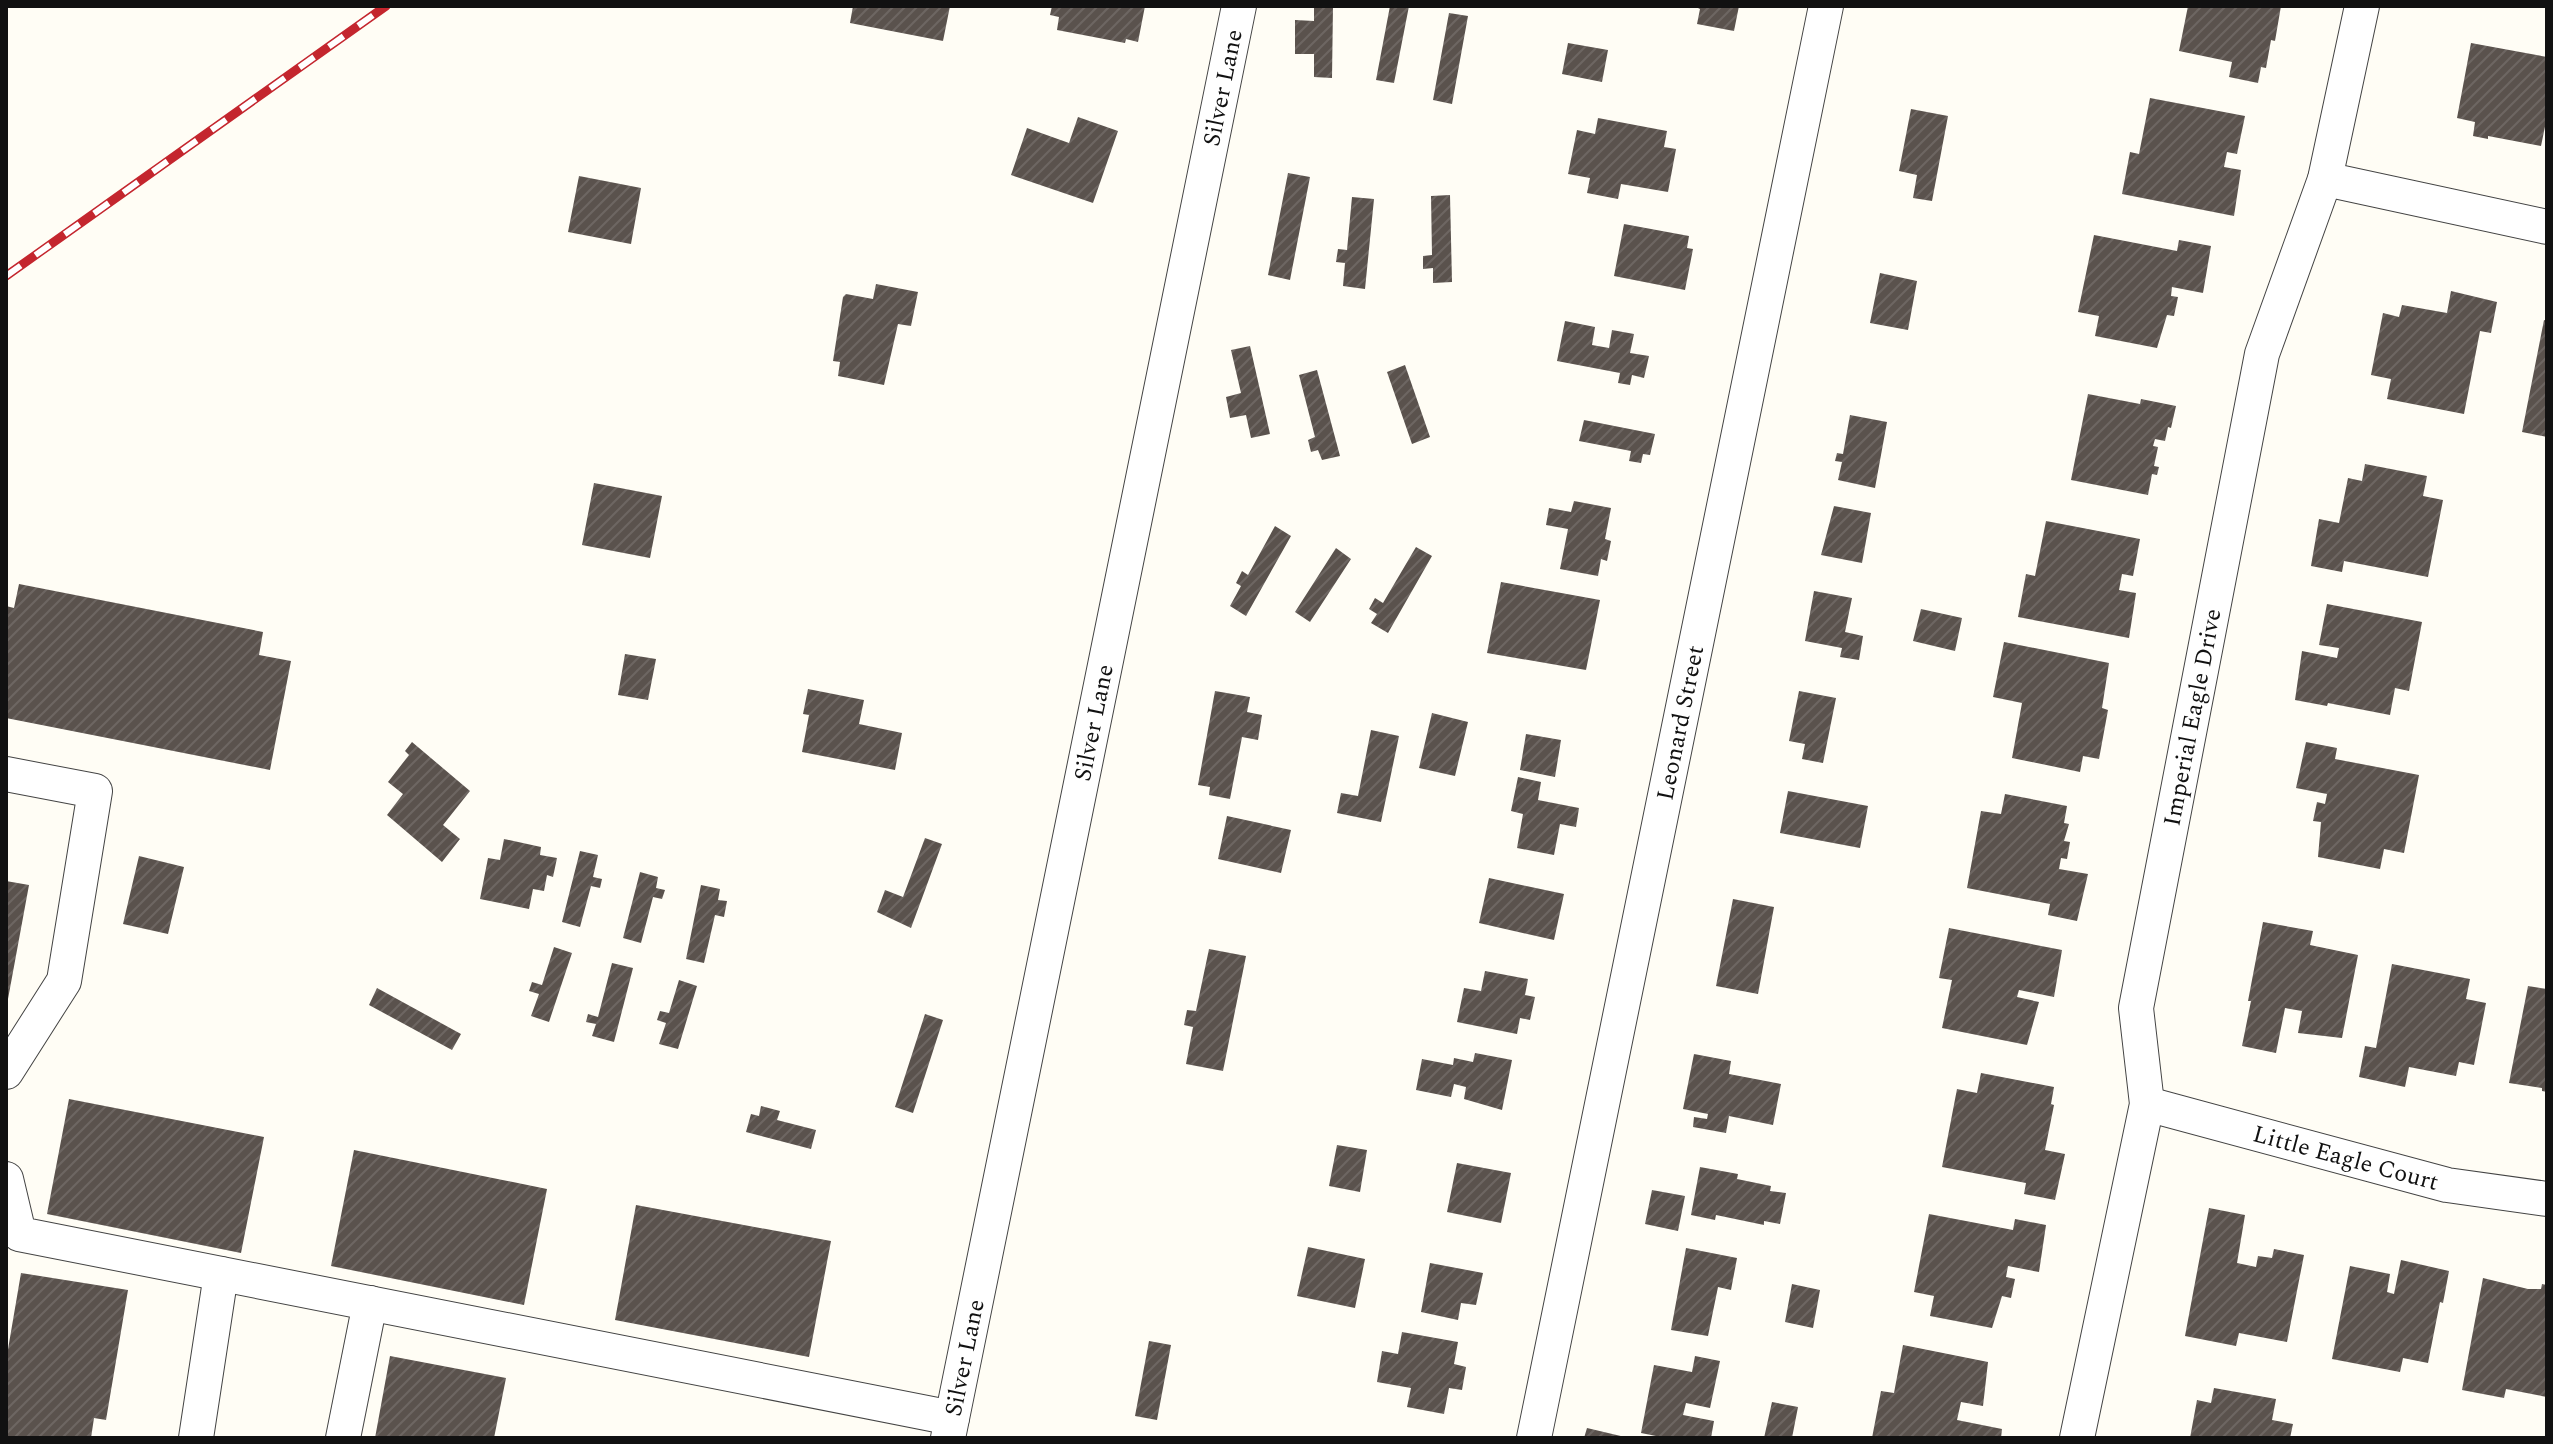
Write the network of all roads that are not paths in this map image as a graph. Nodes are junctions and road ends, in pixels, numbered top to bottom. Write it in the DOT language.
graph roads {
  1 [pos="1239,6"];
  2 [pos="1826,6"];
  3 [pos="2362,6"];
  4 [pos="2325,179"];
  5 [pos="2547,227"];
  6 [pos="6,774"];
  7 [pos="6,1072"];
  8 [pos="2147,1104"];
  9 [pos="6,1179"];
  10 [pos="2547,1199"];
  11 [pos="221,1274"];
  12 [pos="370,1303"];
  13 [pos="950,1428"];
  14 [pos="196,1438"];
  15 [pos="343,1438"];
  16 [pos="1534,1438"];
  17 [pos="2077,1438"];
  1 -- 13 [label="street, Silver Lane"];
  2 -- 16 [label="street, Leonard Street"];
  3 -- 4 [label="street, Imperial Eagle Drive"];
  4 -- 5 [label="street"];
  4 -- 8 [label="street, Imperial Eagle Drive"];
  6 -- 7 [label="street"];
  8 -- 10 [label="street, Little Eagle Court"];
  8 -- 17 [label="street, Imperial Eagle Drive"];
  9 -- 11 [label="street"];
  11 -- 12 [label="street"];
  11 -- 14 [label="street"];
  12 -- 13 [label="street"];
  12 -- 15 [label="street"];
}
